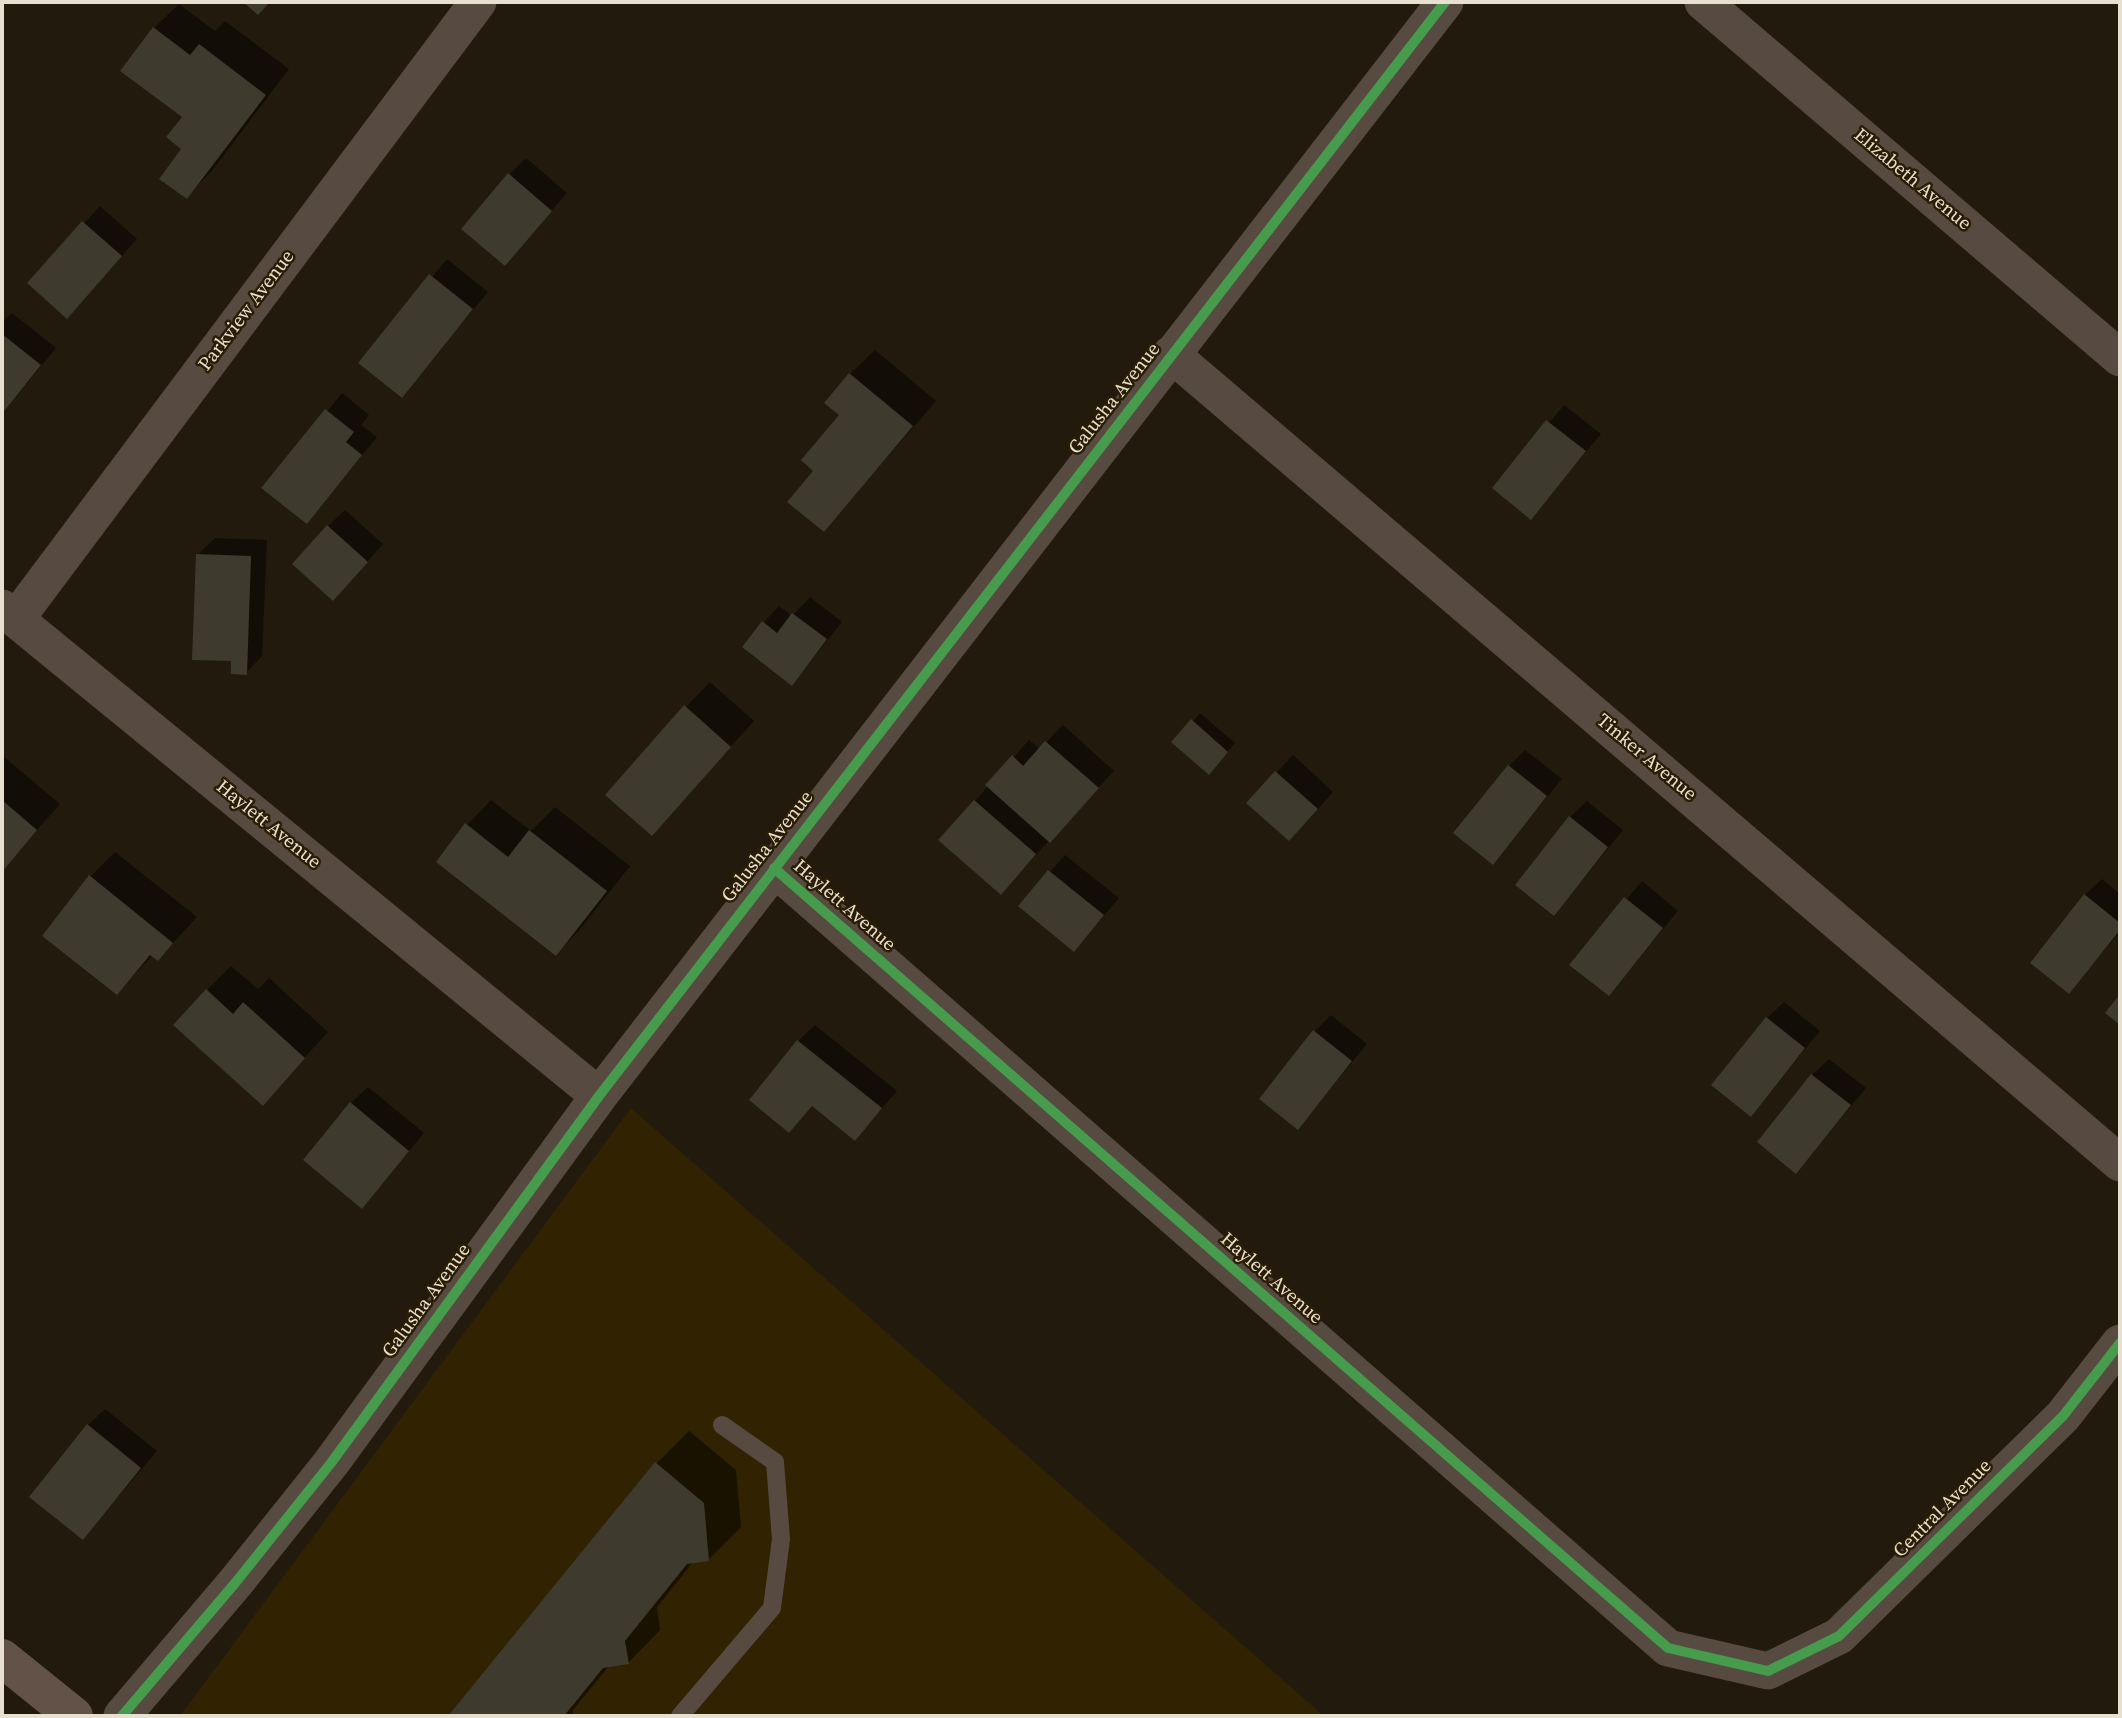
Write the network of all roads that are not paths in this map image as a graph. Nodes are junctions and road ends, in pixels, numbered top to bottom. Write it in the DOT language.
graph roads {
  1 [pos="478,2"];
  2 [pos="1446,2"];
  3 [pos="1703,2"];
  4 [pos="1171,354"];
  5 [pos="2120,358"];
  6 [pos="9,614"];
  7 [pos="774,868"];
  8 [pos="599,1096"];
  9 [pos="2120,1163"];
  10 [pos="2120,1343"];
  11 [pos="723,1425"];
  12 [pos="2,1658"];
  13 [pos="1768,1671"];
  14 [pos="74,1716"];
  15 [pos="122,1716"];
  16 [pos="680,1716"];
  1 -- 6 [label="street, Parkview Avenue"];
  2 -- 4 [label="street, Galusha Avenue"];
  3 -- 5 [label="street, Elizabeth Avenue"];
  4 -- 7 [label="street, Galusha Avenue"];
  4 -- 9 [label="street, Tinker Avenue"];
  6 -- 8 [label="street, Haylett Avenue"];
  7 -- 8 [label="street, Galusha Avenue"];
  7 -- 13 [label="street, Haylett Avenue"];
  8 -- 15 [label="street, Galusha Avenue"];
  10 -- 13 [label="street, Central Avenue"];
  11 -- 16 [label="lane"];
  12 -- 14 [label="main road"];
}
